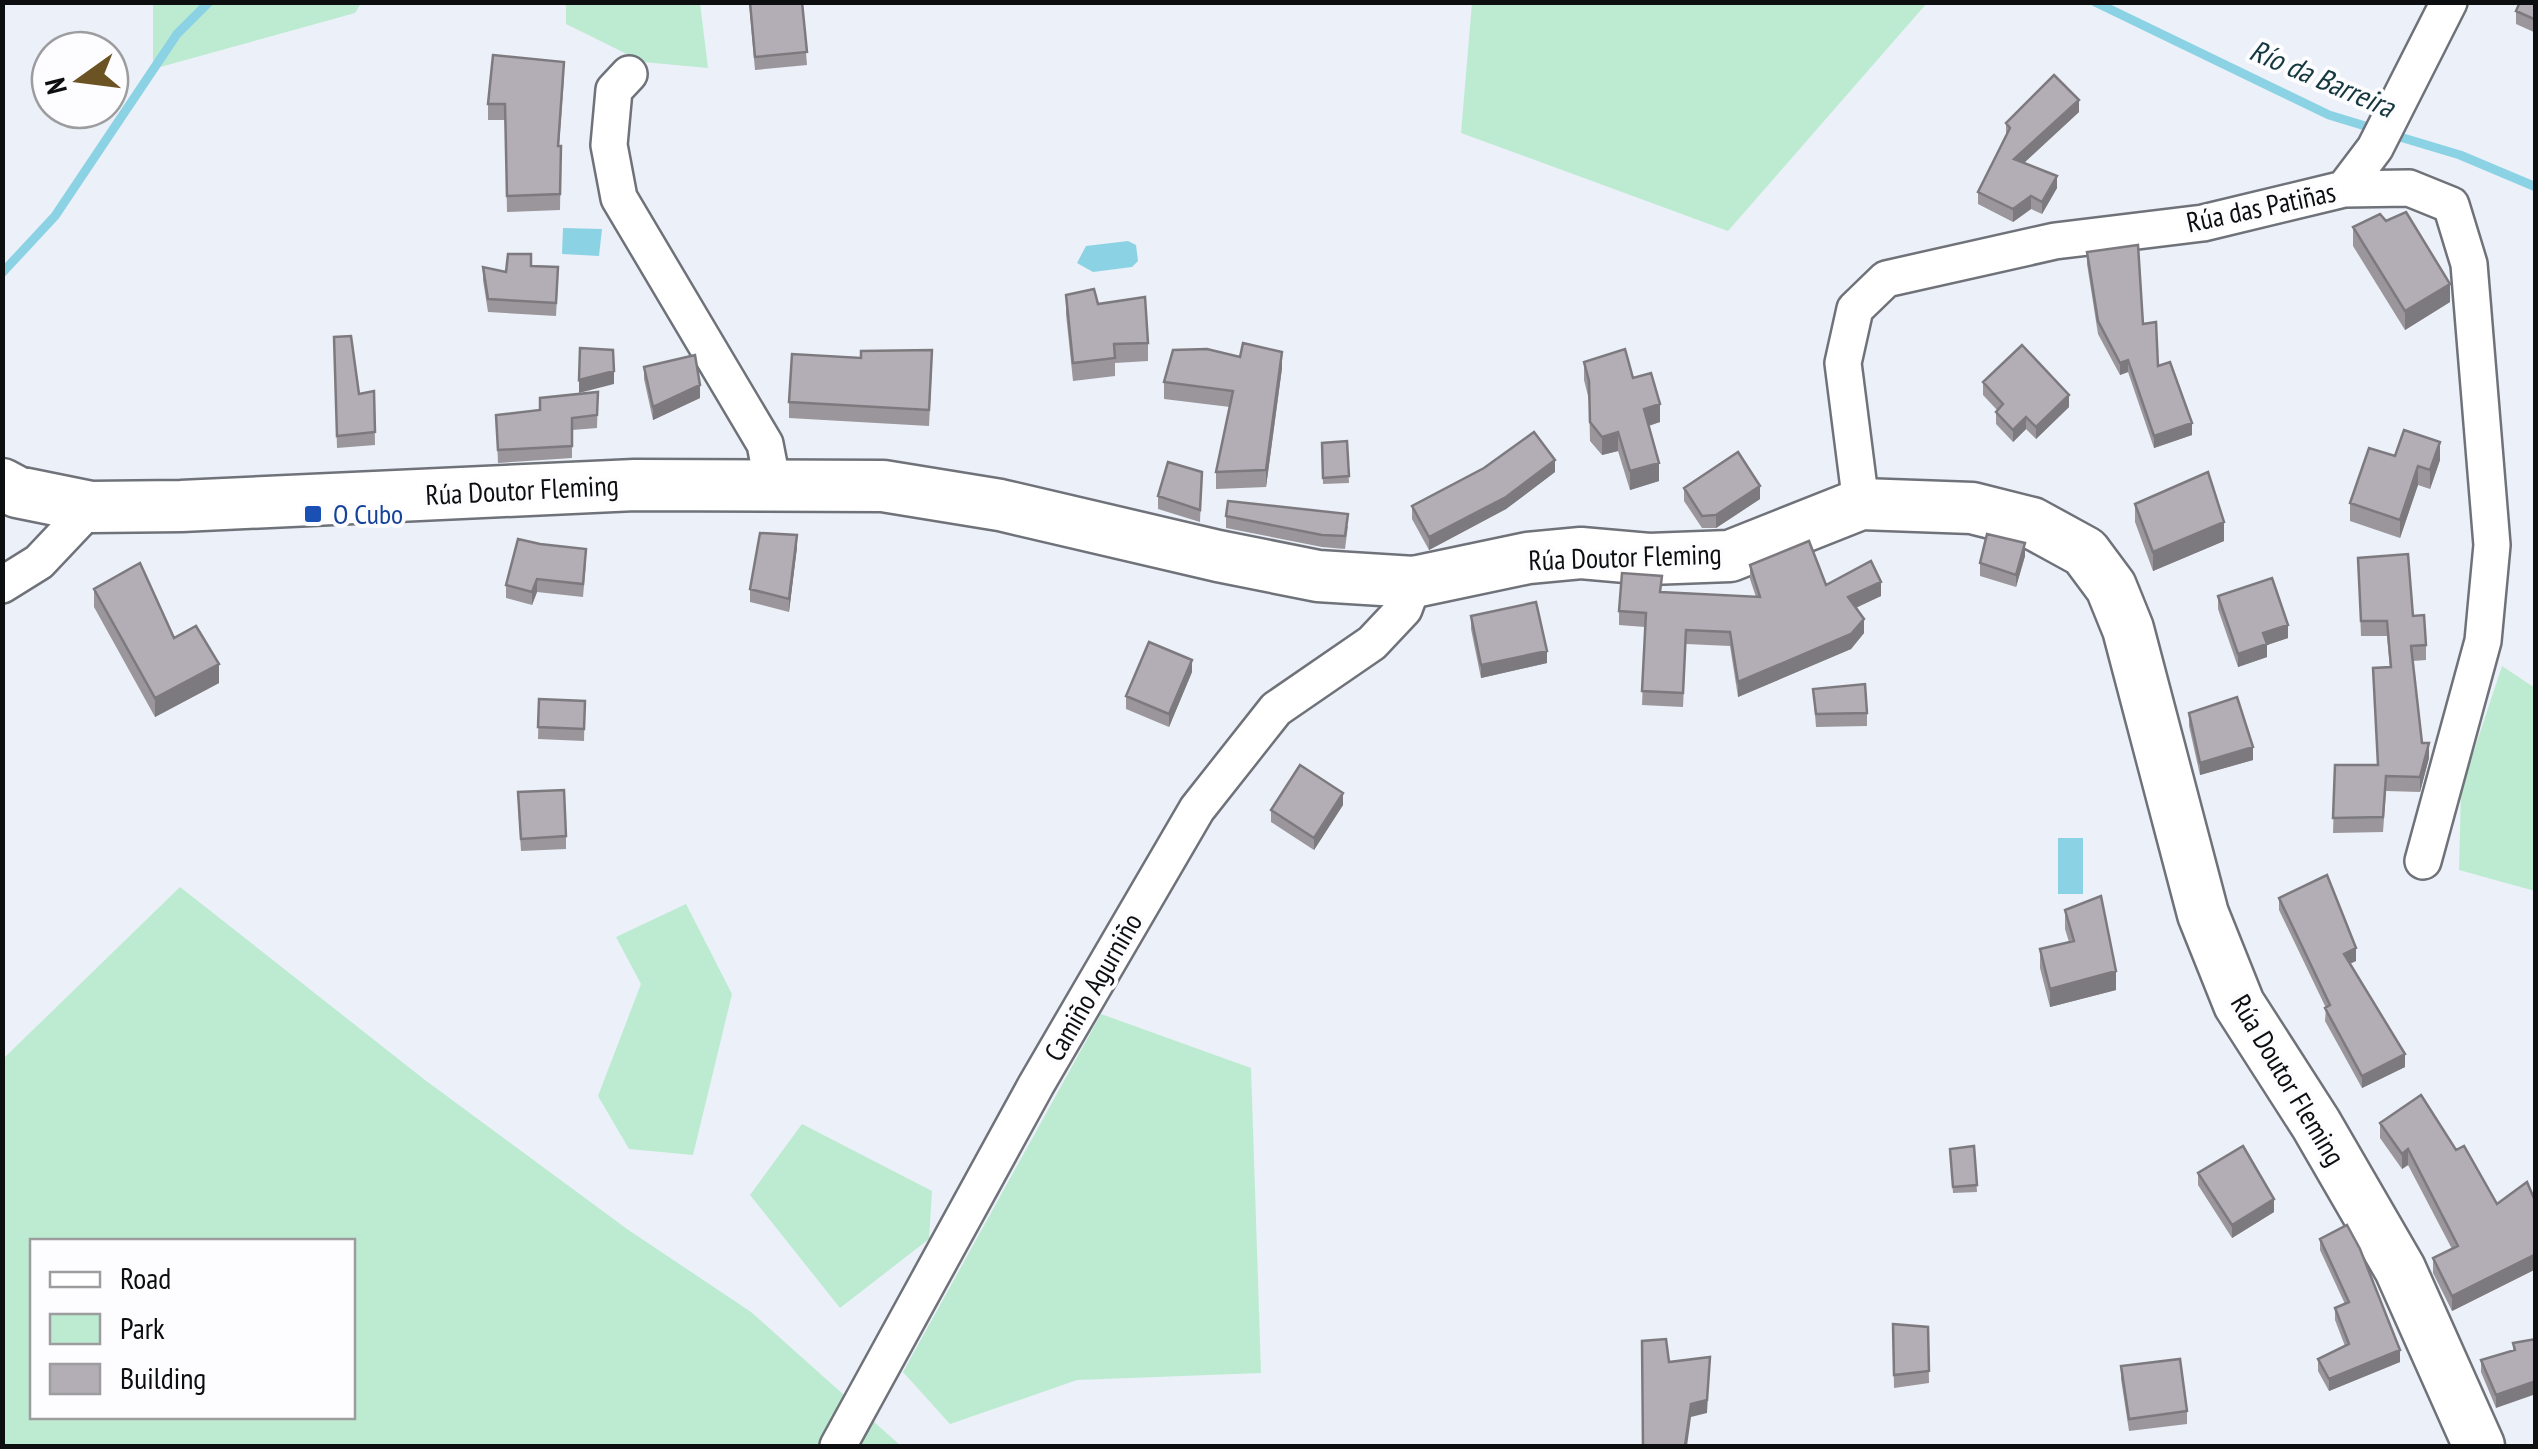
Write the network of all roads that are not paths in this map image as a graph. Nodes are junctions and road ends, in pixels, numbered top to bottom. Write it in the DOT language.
graph roads {
  1 [pos="2449,2"];
  2 [pos="629,74"];
  3 [pos="2344,189"];
  4 [pos="2,484"];
  5 [pos="774,485"];
  6 [pos="1861,504"];
  7 [pos="91,507"];
  8 [pos="1414,582"];
  9 [pos="2,585"];
  10 [pos="2423,860"];
  11 [pos="838,1446"];
  12 [pos="2479,1446"];
  1 -- 3 [label="street"];
  2 -- 5 [label="street"];
  3 -- 6 [label="street, Rúa das Patiñas"];
  3 -- 10 [label="street, Rúa das Patiñas"];
  4 -- 7 [label="main road, Rúa Doutor Fleming"];
  5 -- 7 [label="main road, Rúa Doutor Fleming"];
  5 -- 8 [label="main road, Rúa Doutor Fleming"];
  6 -- 8 [label="main road, Rúa Doutor Fleming"];
  6 -- 12 [label="main road, Rúa Doutor Fleming"];
  7 -- 9 [label="street"];
  8 -- 11 [label="street, Camiño Agurniño"];
}
